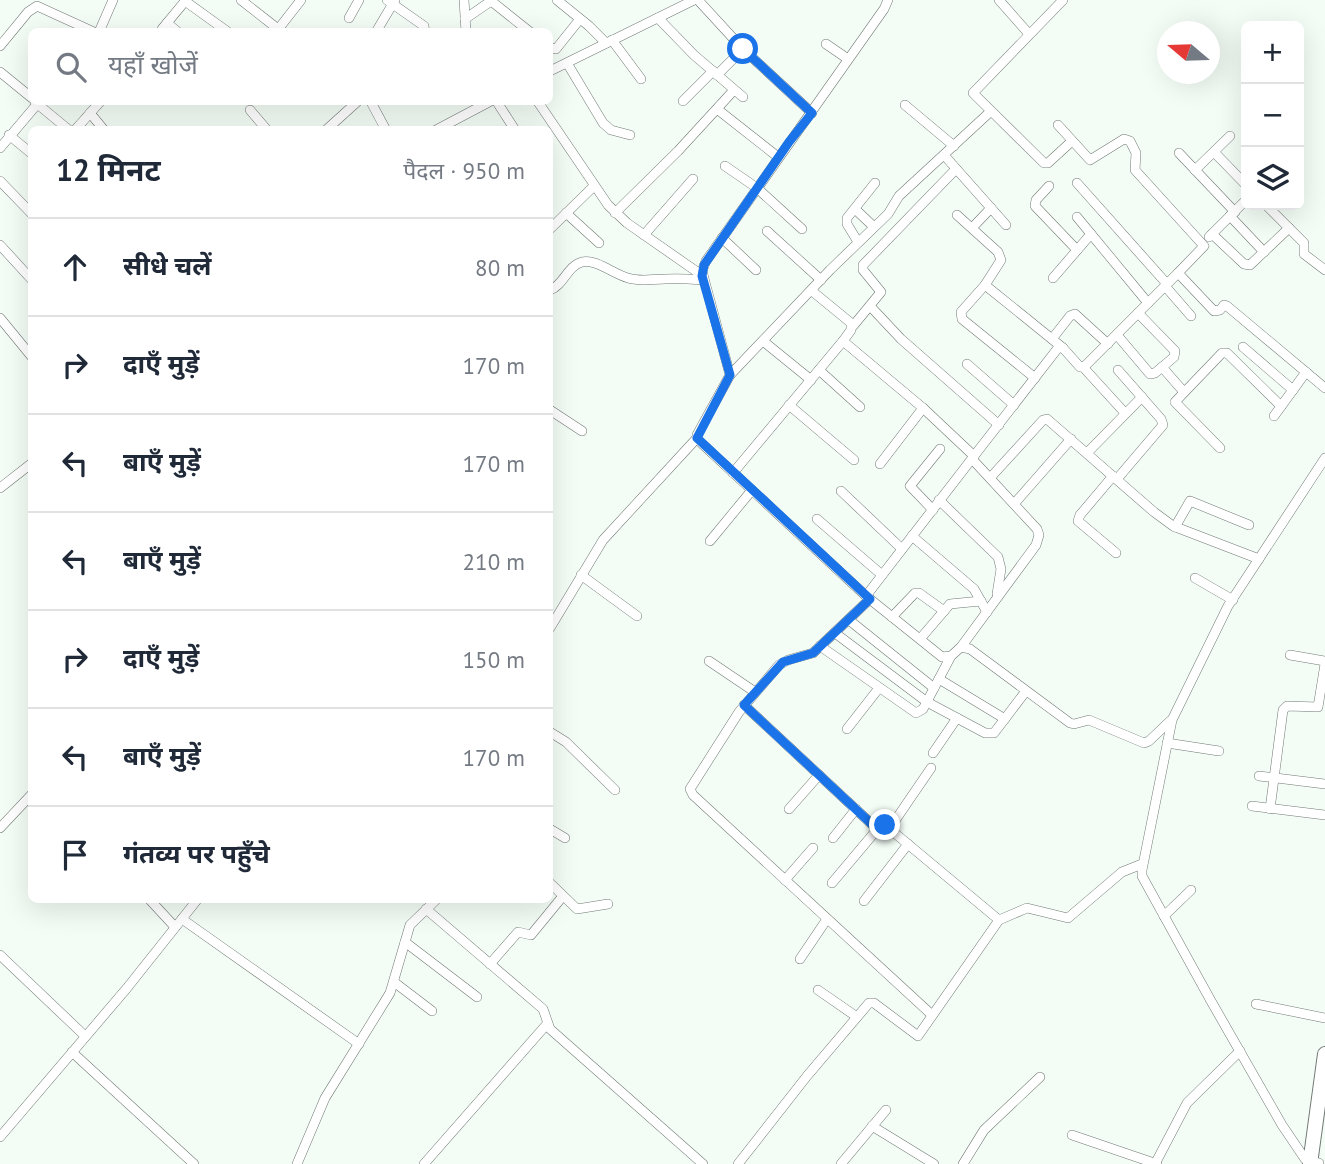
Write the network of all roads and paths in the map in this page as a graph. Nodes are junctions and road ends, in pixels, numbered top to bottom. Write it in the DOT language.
graph roads {
  1 [pos="113,0"];
  2 [pos="241,0"];
  3 [pos="359,0"];
  4 [pos="464,0"];
  5 [pos="696,0"];
  6 [pos="888,0"];
  7 [pos="1063,0"];
  8 [pos="391,1"];
  9 [pos="491,1"];
  10 [pos="560,1"];
  11 [pos="181,2"];
  12 [pos="295,2"];
  13 [pos="1003,2"];
  14 [pos="349,18"];
  15 [pos="658,18"];
  16 [pos="465,19"];
  17 [pos="580,19"];
  18 [pos="88,28"];
  19 [pos="99,28"];
  20 [pos="169,28"];
  21 [pos="222,28"];
  22 [pos="275,28"];
  23 [pos="278,28"];
  24 [pos="378,28"];
  25 [pos="424,28"];
  26 [pos="466,28"];
  27 [pos="525,28"];
  28 [pos="1029,34"];
  29 [pos="609,42"];
  30 [pos="826,44"];
  31 [pos="0,46"];
  32 [pos="553,48"];
  33 [pos="743,49"];
  34 [pos="848,59"];
  35 [pos="567,63"];
  36 [pos="553,70"];
  37 [pos="0,72"];
  38 [pos="715,73"];
  39 [pos="640,79"];
  40 [pos="734,90"];
  41 [pos="28,95"];
  42 [pos="743,97"];
  43 [pos="682,101"];
  44 [pos="33,105"];
  45 [pos="41,105"];
  46 [pos="97,105"];
  47 [pos="354,105"];
  48 [pos="373,105"];
  49 [pos="483,105"];
  50 [pos="499,105"];
  51 [pos="540,105"];
  52 [pos="905,105"];
  53 [pos="717,109"];
  54 [pos="250,110"];
  55 [pos="990,112"];
  56 [pos="90,113"];
  57 [pos="812,113"];
  58 [pos="457,118"];
  59 [pos="1058,125"];
  60 [pos="64,126"];
  61 [pos="79,126"];
  62 [pos="101,126"];
  63 [pos="264,126"];
  64 [pos="331,126"];
  65 [pos="384,126"];
  66 [pos="443,126"];
  67 [pos="461,126"];
  68 [pos="512,126"];
  69 [pos="9,135"];
  70 [pos="630,135"];
  71 [pos="1230,136"];
  72 [pos="1072,141"];
  73 [pos="954,146"];
  74 [pos="0,148"];
  75 [pos="28,151"];
  76 [pos="1214,152"];
  77 [pos="1179,153"];
  78 [pos="944,155"];
  79 [pos="778,158"];
  80 [pos="725,166"];
  81 [pos="956,169"];
  82 [pos="1195,170"];
  83 [pos="693,179"];
  84 [pos="1241,180"];
  85 [pos="0,181"];
  86 [pos="876,183"];
  87 [pos="1077,183"];
  88 [pos="594,186"];
  89 [pos="1049,186"];
  90 [pos="757,188"];
  91 [pos="1241,205"];
  92 [pos="991,208"];
  93 [pos="855,209"];
  94 [pos="28,210"];
  95 [pos="1271,210"];
  96 [pos="566,213"];
  97 [pos="615,213"];
  98 [pos="1233,214"];
  99 [pos="957,215"];
  100 [pos="1077,217"];
  101 [pos="1006,225"];
  102 [pos="553,226"];
  103 [pos="874,227"];
  104 [pos="972,228"];
  105 [pos="1289,228"];
  106 [pos="802,229"];
  107 [pos="767,231"];
  108 [pos="1091,234"];
  109 [pos="1212,234"];
  110 [pos="644,235"];
  111 [pos="722,238"];
  112 [pos="858,242"];
  113 [pos="599,243"];
  114 [pos="1202,244"];
  115 [pos="0,245"];
  116 [pos="1077,250"];
  117 [pos="1265,252"];
  118 [pos="757,270"];
  119 [pos="1325,270"];
  120 [pos="1178,273"];
  121 [pos="28,276"];
  122 [pos="703,278"];
  123 [pos="1053,278"];
  124 [pos="821,280"];
  125 [pos="985,285"];
  126 [pos="1166,285"];
  127 [pos="553,289"];
  128 [pos="812,291"];
  129 [pos="1148,303"];
  130 [pos="870,306"];
  131 [pos="1138,313"];
  132 [pos="1191,316"];
  133 [pos="0,318"];
  134 [pos="853,326"];
  135 [pos="1117,335"];
  136 [pos="1052,339"];
  137 [pos="763,341"];
  138 [pos="843,341"];
  139 [pos="1108,344"];
  140 [pos="1243,347"];
  141 [pos="1063,348"];
  142 [pos="28,352"];
  143 [pos="967,364"];
  144 [pos="1162,367"];
  145 [pos="1083,368"];
  146 [pos="1118,369"];
  147 [pos="819,370"];
  148 [pos="1306,372"];
  149 [pos="730,375"];
  150 [pos="1035,378"];
  151 [pos="811,380"];
  152 [pos="1325,388"];
  153 [pos="1293,390"];
  154 [pos="1184,391"];
  155 [pos="1142,397"];
  156 [pos="789,405"];
  157 [pos="1014,405"];
  158 [pos="1281,406"];
  159 [pos="860,407"];
  160 [pos="923,408"];
  161 [pos="553,412"];
  162 [pos="1125,413"];
  163 [pos="1274,415"];
  164 [pos="999,425"];
  165 [pos="582,431"];
  166 [pos="697,438"];
  167 [pos="1071,439"];
  168 [pos="1220,448"];
  169 [pos="940,449"];
  170 [pos="1087,453"];
  171 [pos="973,457"];
  172 [pos="1325,458"];
  173 [pos="855,460"];
  174 [pos="880,464"];
  175 [pos="28,466"];
  176 [pos="733,473"];
  177 [pos="990,478"];
  178 [pos="1115,478"];
  179 [pos="0,488"];
  180 [pos="752,490"];
  181 [pos="841,491"];
  182 [pos="939,500"];
  183 [pos="1014,504"];
  184 [pos="933,510"];
  185 [pos="817,519"];
  186 [pos="1249,525"];
  187 [pos="1175,527"];
  188 [pos="912,536"];
  189 [pos="710,541"];
  190 [pos="902,549"];
  191 [pos="1116,552"];
  192 [pos="1259,559"];
  193 [pos="581,575"];
  194 [pos="882,575"];
  195 [pos="1195,578"];
  196 [pos="868,598"];
  197 [pos="997,598"];
  198 [pos="1233,600"];
  199 [pos="981,601"];
  200 [pos="944,611"];
  201 [pos="987,612"];
  202 [pos="637,616"];
  203 [pos="892,617"];
  204 [pos="849,620"];
  205 [pos="553,623"];
  206 [pos="835,632"];
  207 [pos="920,639"];
  208 [pos="820,646"];
  209 [pos="961,647"];
  210 [pos="1290,655"];
  211 [pos="951,656"];
  212 [pos="709,661"];
  213 [pos="1325,663"];
  214 [pos="937,684"];
  215 [pos="879,688"];
  216 [pos="1026,691"];
  217 [pos="755,692"];
  218 [pos="927,702"];
  219 [pos="744,705"];
  220 [pos="957,718"];
  221 [pos="1005,719"];
  222 [pos="1172,720"];
  223 [pos="847,729"];
  224 [pos="553,734"];
  225 [pos="1167,743"];
  226 [pos="1219,751"];
  227 [pos="933,753"];
  228 [pos="931,768"];
  229 [pos="819,775"];
  230 [pos="1259,776"];
  231 [pos="1274,778"];
  232 [pos="1325,784"];
  233 [pos="615,790"];
  234 [pos="28,798"];
  235 [pos="1252,806"];
  236 [pos="1270,808"];
  237 [pos="789,809"];
  238 [pos="856,809"];
  239 [pos="1325,815"];
  240 [pos="0,828"];
  241 [pos="890,828"];
  242 [pos="877,829"];
  243 [pos="553,831"];
  244 [pos="565,838"];
  245 [pos="833,838"];
  246 [pos="908,844"];
  247 [pos="813,848"];
  248 [pos="1142,864"];
  249 [pos="785,880"];
  250 [pos="832,883"];
  251 [pos="553,886"];
  252 [pos="1191,890"];
  253 [pos="563,896"];
  254 [pos="864,901"];
  255 [pos="154,903"];
  256 [pos="195,903"];
  257 [pos="433,903"];
  258 [pos="608,904"];
  259 [pos="426,909"];
  260 [pos="1164,916"];
  261 [pos="827,919"];
  262 [pos="999,920"];
  263 [pos="178,923"];
  264 [pos="405,942"];
  265 [pos="0,955"];
  266 [pos="800,959"];
  267 [pos="490,964"];
  268 [pos="394,982"];
  269 [pos="818,990"];
  270 [pos="477,997"];
  271 [pos="1256,1004"];
  272 [pos="432,1012"];
  273 [pos="932,1015"];
  274 [pos="857,1017"];
  275 [pos="1325,1018"];
  276 [pos="547,1024"];
  277 [pos="85,1036"];
  278 [pos="359,1044"];
  279 [pos="1240,1051"];
  280 [pos="72,1052"];
  281 [pos="1325,1054"];
  282 [pos="1040,1077"];
  283 [pos="886,1110"];
  284 [pos="872,1126"];
  285 [pos="1325,1128"];
  286 [pos="1072,1135"];
  287 [pos="0,1137"];
  288 [pos="1315,1163"];
  289 [pos="194,1164"];
  290 [pos="297,1164"];
  291 [pos="424,1164"];
  292 [pos="703,1164"];
  293 [pos="738,1164"];
  294 [pos="841,1164"];
  295 [pos="934,1164"];
  296 [pos="963,1164"];
  297 [pos="1156,1164"];
  1 -- 19 [label="street"];
  2 -- 22 [label="street"];
  3 -- 14 [label="street"];
  4 -- 16 [label="street"];
  5 -- 15 [label="street"];
  5 -- 33 [label="street"];
  6 -- 34 [label="street"];
  7 -- 28 [label="street"];
  8 -- 24 [label="street"];
  8 -- 25 [label="street"];
  9 -- 16 [label="street"];
  9 -- 27 [label="street"];
  10 -- 17 [label="street"];
  11 -- 20 [label="street"];
  11 -- 21 [label="street"];
  12 -- 23 [label="street"];
  13 -- 28 [label="street"];
  15 -- 29 [label="street"];
  15 -- 38 [label="street"];
  16 -- 26 [label="street"];
  17 -- 29 [label="street"];
  17 -- 32 [label="street"];
  18 -- 31 [label="street"];
  28 -- 55 [label="street"];
  29 -- 35 [label="street"];
  29 -- 39 [label="street"];
  30 -- 34 [label="street"];
  33 -- 38 [label="street"];
  33 -- 57 [label="street"];
  34 -- 57 [label="street"];
  35 -- 36 [label="street"];
  35 -- 70 [label="street"];
  37 -- 41 [label="street"];
  38 -- 40 [label="street"];
  38 -- 43 [label="street"];
  40 -- 42 [label="street"];
  40 -- 53 [label="street"];
  44 -- 69 [label="street"];
  45 -- 60 [label="street"];
  46 -- 56 [label="street"];
  47 -- 64 [label="street"];
  48 -- 65 [label="street"];
  49 -- 58 [label="street"];
  50 -- 68 [label="street"];
  51 -- 88 [label="street"];
  52 -- 73 [label="street"];
  53 -- 79 [label="street"];
  53 -- 97 [label="street"];
  54 -- 63 [label="street"];
  55 -- 72 [label="street"];
  55 -- 73 [label="street"];
  56 -- 61 [label="street"];
  56 -- 62 [label="street"];
  57 -- 79 [label="street"];
  58 -- 66 [label="street"];
  58 -- 67 [label="street"];
  59 -- 72 [label="street"];
  69 -- 74 [label="street"];
  69 -- 75 [label="street"];
  71 -- 76 [label="street"];
  72 -- 114 [label="street"];
  73 -- 78 [label="street"];
  76 -- 82 [label="street"];
  76 -- 84 [label="street"];
  77 -- 82 [label="street"];
  78 -- 81 [label="street"];
  78 -- 103 [label="street"];
  79 -- 90 [label="street"];
  80 -- 90 [label="street"];
  81 -- 92 [label="street"];
  81 -- 130 [label="street"];
  82 -- 98 [label="street"];
  83 -- 110 [label="street"];
  85 -- 94 [label="street"];
  86 -- 93 [label="street"];
  87 -- 126 [label="street"];
  88 -- 96 [label="street"];
  88 -- 97 [label="street"];
  89 -- 116 [label="street"];
  90 -- 106 [label="street"];
  90 -- 111 [label="street"];
  91 -- 98 [label="street"];
  92 -- 101 [label="street"];
  92 -- 104 [label="street"];
  93 -- 103 [label="street"];
  93 -- 112 [label="street"];
  95 -- 105 [label="street"];
  96 -- 102 [label="street"];
  96 -- 113 [label="street"];
  97 -- 110 [label="street"];
  98 -- 109 [label="street"];
  98 -- 117 [label="street"];
  99 -- 104 [label="street"];
  100 -- 108 [label="street"];
  103 -- 112 [label="street"];
  104 -- 125 [label="street"];
  105 -- 117 [label="street"];
  105 -- 119 [label="street"];
  107 -- 124 [label="street"];
  108 -- 116 [label="street"];
  108 -- 129 [label="street"];
  109 -- 114 [label="street"];
  109 -- 117 [label="street"];
  110 -- 122 [label="street"];
  111 -- 118 [label="street"];
  111 -- 122 [label="street"];
  112 -- 124 [label="street"];
  114 -- 120 [label="street"];
  115 -- 121 [label="street"];
  116 -- 123 [label="street"];
  120 -- 126 [label="street"];
  120 -- 148 [label="street"];
  122 -- 127 [label="street"];
  122 -- 149 [label="street"];
  124 -- 128 [label="street"];
  125 -- 136 [label="street"];
  125 -- 150 [label="street"];
  126 -- 129 [label="street"];
  126 -- 132 [label="street"];
  128 -- 134 [label="street"];
  128 -- 137 [label="street"];
  129 -- 131 [label="street"];
  130 -- 134 [label="street"];
  130 -- 164 [label="street"];
  131 -- 135 [label="street"];
  131 -- 144 [label="street"];
  133 -- 142 [label="street"];
  134 -- 138 [label="street"];
  135 -- 139 [label="street"];
  135 -- 144 [label="street"];
  136 -- 139 [label="street"];
  136 -- 141 [label="street"];
  137 -- 149 [label="street"];
  137 -- 151 [label="street"];
  138 -- 147 [label="street"];
  138 -- 160 [label="street"];
  139 -- 145 [label="street"];
  140 -- 153 [label="street"];
  141 -- 145 [label="street"];
  141 -- 150 [label="street"];
  143 -- 157 [label="street"];
  144 -- 154 [label="street"];
  145 -- 162 [label="street"];
  146 -- 155 [label="street"];
  147 -- 151 [label="street"];
  147 -- 159 [label="street"];
  148 -- 152 [label="street"];
  148 -- 153 [label="street"];
  149 -- 166 [label="street"];
  150 -- 157 [label="street"];
  151 -- 156 [label="street"];
  153 -- 158 [label="street"];
  154 -- 158 [label="street"];
  154 -- 168 [label="street"];
  155 -- 162 [label="street"];
  155 -- 178 [label="street"];
  156 -- 173 [label="street"];
  156 -- 176 [label="street"];
  157 -- 164 [label="street"];
  158 -- 163 [label="street"];
  160 -- 171 [label="street"];
  160 -- 174 [label="street"];
  161 -- 165 [label="street"];
  162 -- 170 [label="street"];
  164 -- 171 [label="street"];
  166 -- 176 [label="street"];
  166 -- 193 [label="street"];
  167 -- 170 [label="street"];
  167 -- 177 [label="street"];
  167 -- 183 [label="street"];
  169 -- 184 [label="street"];
  170 -- 178 [label="street"];
  171 -- 177 [label="street"];
  171 -- 182 [label="street"];
  172 -- 192 [label="street"];
  175 -- 179 [label="street"];
  176 -- 180 [label="street"];
  177 -- 183 [label="street"];
  178 -- 187 [label="street"];
  178 -- 191 [label="street"];
  180 -- 189 [label="street"];
  180 -- 196 [label="street"];
  181 -- 190 [label="street"];
  182 -- 184 [label="street"];
  182 -- 197 [label="street"];
  183 -- 197 [label="street"];
  184 -- 188 [label="street"];
  185 -- 194 [label="street"];
  186 -- 187 [label="street"];
  187 -- 192 [label="street"];
  188 -- 190 [label="street"];
  188 -- 199 [label="street"];
  190 -- 194 [label="street"];
  192 -- 198 [label="street"];
  193 -- 202 [label="street"];
  193 -- 205 [label="street"];
  194 -- 196 [label="street"];
  195 -- 198 [label="street"];
  196 -- 203 [label="street"];
  196 -- 204 [label="street"];
  197 -- 201 [label="street"];
  198 -- 222 [label="street"];
  199 -- 200 [label="street"];
  199 -- 201 [label="street"];
  200 -- 203 [label="street"];
  200 -- 207 [label="street"];
  201 -- 209 [label="street"];
  203 -- 207 [label="street"];
  204 -- 206 [label="street"];
  204 -- 214 [label="street"];
  206 -- 208 [label="street"];
  206 -- 218 [label="street"];
  207 -- 211 [label="street"];
  208 -- 215 [label="street"];
  208 -- 217 [label="street"];
  209 -- 211 [label="street"];
  209 -- 216 [label="street"];
  210 -- 213 [label="street"];
  211 -- 214 [label="street"];
  212 -- 217 [label="street"];
  213 -- 231 [label="street"];
  214 -- 218 [label="street"];
  214 -- 221 [label="street"];
  215 -- 218 [label="street"];
  215 -- 223 [label="street"];
  216 -- 221 [label="street"];
  216 -- 222 [label="street"];
  217 -- 219 [label="street"];
  218 -- 220 [label="street"];
  219 -- 229 [label="street"];
  219 -- 249 [label="street"];
  220 -- 221 [label="street"];
  220 -- 227 [label="street"];
  222 -- 225 [label="street"];
  224 -- 233 [label="street"];
  225 -- 226 [label="street"];
  225 -- 248 [label="street"];
  228 -- 241 [label="street"];
  229 -- 237 [label="street"];
  229 -- 238 [label="street"];
  230 -- 231 [label="street"];
  231 -- 232 [label="street"];
  231 -- 236 [label="street"];
  234 -- 240 [label="street"];
  235 -- 236 [label="street"];
  236 -- 239 [label="street"];
  238 -- 242 [label="street"];
  238 -- 245 [label="street"];
  241 -- 242 [label="street"];
  241 -- 246 [label="street"];
  242 -- 250 [label="street"];
  243 -- 244 [label="street"];
  246 -- 254 [label="street"];
  246 -- 262 [label="street"];
  247 -- 249 [label="street"];
  248 -- 260 [label="street"];
  248 -- 262 [label="street"];
  249 -- 261 [label="street"];
  251 -- 253 [label="street"];
  252 -- 260 [label="street"];
  253 -- 258 [label="street"];
  253 -- 267 [label="street"];
  255 -- 263 [label="street"];
  256 -- 263 [label="street"];
  257 -- 259 [label="street"];
  259 -- 264 [label="street"];
  259 -- 267 [label="street"];
  260 -- 279 [label="street"];
  261 -- 266 [label="street"];
  261 -- 273 [label="street"];
  262 -- 273 [label="street"];
  263 -- 277 [label="street"];
  263 -- 278 [label="street"];
  264 -- 268 [label="street"];
  264 -- 270 [label="street"];
  265 -- 277 [label="street"];
  267 -- 276 [label="street"];
  268 -- 272 [label="street"];
  268 -- 278 [label="street"];
  269 -- 274 [label="street"];
  271 -- 275 [label="street"];
  273 -- 274 [label="street"];
  274 -- 293 [label="street"];
  276 -- 291 [label="street"];
  276 -- 292 [label="street"];
  277 -- 280 [label="street"];
  278 -- 290 [label="street"];
  279 -- 288 [label="street"];
  279 -- 297 [label="street"];
  280 -- 287 [label="street"];
  280 -- 289 [label="street"];
  281 -- 288 [label="highway"];
  282 -- 296 [label="street"];
  283 -- 284 [label="street"];
  284 -- 294 [label="street"];
  284 -- 295 [label="street"];
  285 -- 288 [label="highway"];
  286 -- 297 [label="street"];
}
